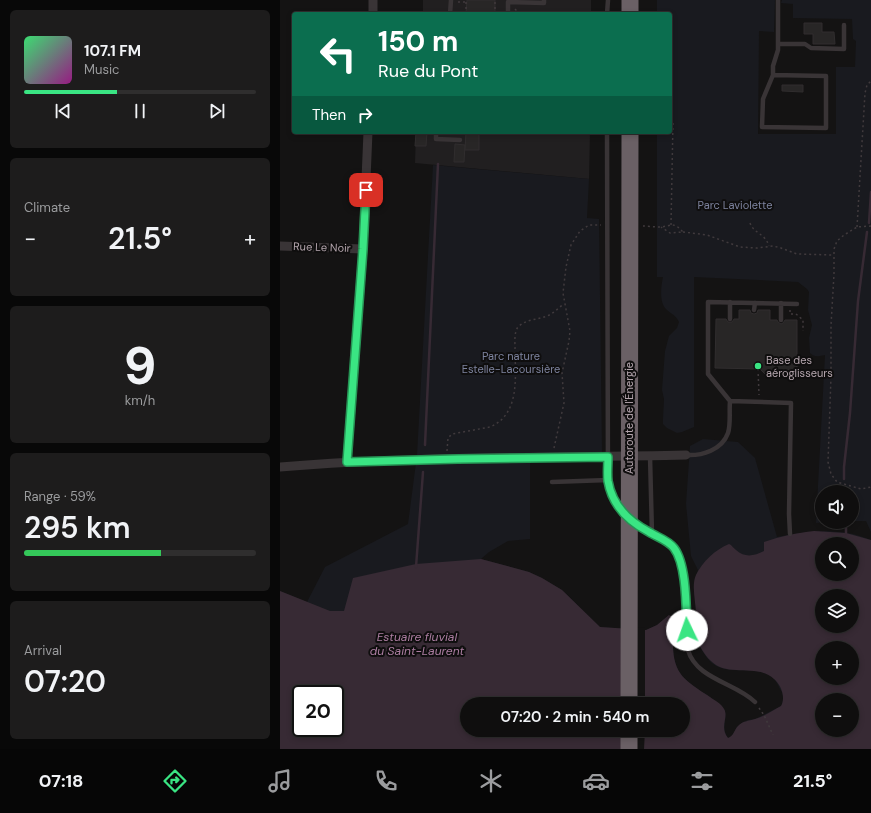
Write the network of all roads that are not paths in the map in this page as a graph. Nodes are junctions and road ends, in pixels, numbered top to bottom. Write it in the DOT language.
graph roads {
  1 [pos="373,0"];
  2 [pos="451,0"];
  3 [pos="544,0"];
  4 [pos="608,0"];
  5 [pos="630,0"];
  6 [pos="640,0"];
  7 [pos="778,0"];
  8 [pos="372,12"];
  9 [pos="450,12"];
  10 [pos="508,12"];
  11 [pos="608,12"];
  12 [pos="630,12"];
  13 [pos="640,12"];
  14 [pos="844,25"];
  15 [pos="778,44"];
  16 [pos="774,75"];
  17 [pos="368,134"];
  18 [pos="436,134"];
  19 [pos="607,134"];
  20 [pos="630,134"];
  21 [pos="640,134"];
  22 [pos="460,140"];
  23 [pos="280,246"];
  24 [pos="363,249"];
  25 [pos="730,302"];
  26 [pos="755,303"];
  27 [pos="781,303"];
  28 [pos="797,304"];
  29 [pos="754,310"];
  30 [pos="730,319"];
  31 [pos="781,320"];
  32 [pos="730,401"];
  33 [pos="686,455"];
  34 [pos="650,456"];
  35 [pos="608,457"];
  36 [pos="347,462"];
  37 [pos="280,467"];
  38 [pos="608,480"];
  39 [pos="552,482"];
  40 [pos="652,534"];
  41 [pos="790,534"];
  42 [pos="629,697"];
  43 [pos="639,697"];
  44 [pos="755,702"];
  45 [pos="629,737"];
  46 [pos="639,737"];
  47 [pos="629,749"];
  48 [pos="639,749"];
  1 -- 8 [label="street"];
  2 -- 9 [label="lane"];
  3 -- 10 [label="lane"];
  4 -- 11 [label="lane"];
  5 -- 12 [label="highway"];
  6 -- 13 [label="highway"];
  7 -- 15 [label="lane"];
  14 -- 15 [label="lane"];
  15 -- 16 [label="lane"];
  16 -- 16 [label="lane"];
  17 -- 24 [label="street"];
  18 -- 22 [label="lane"];
  19 -- 35 [label="lane"];
  20 -- 42 [label="highway, Autoroute de l'Énergie, bridge"];
  21 -- 43 [label="highway, Autoroute de l'Énergie"];
  23 -- 24 [label="street, Rue Le Noir"];
  24 -- 36 [label="street"];
  25 -- 26 [label="lane"];
  25 -- 30 [label="lane"];
  25 -- 32 [label="lane"];
  26 -- 27 [label="lane"];
  26 -- 29 [label="lane"];
  27 -- 28 [label="lane"];
  27 -- 31 [label="lane"];
  32 -- 33 [label="lane"];
  32 -- 41 [label="lane"];
  33 -- 34 [label="street"];
  34 -- 35 [label="street"];
  34 -- 40 [label="lane"];
  35 -- 36 [label="street"];
  35 -- 38 [label="lane"];
  36 -- 37 [label="street"];
  38 -- 39 [label="lane"];
  38 -- 40 [label="lane"];
  40 -- 44 [label="lane"];
  45 -- 47 [label="highway"];
  46 -- 48 [label="highway"];
}
